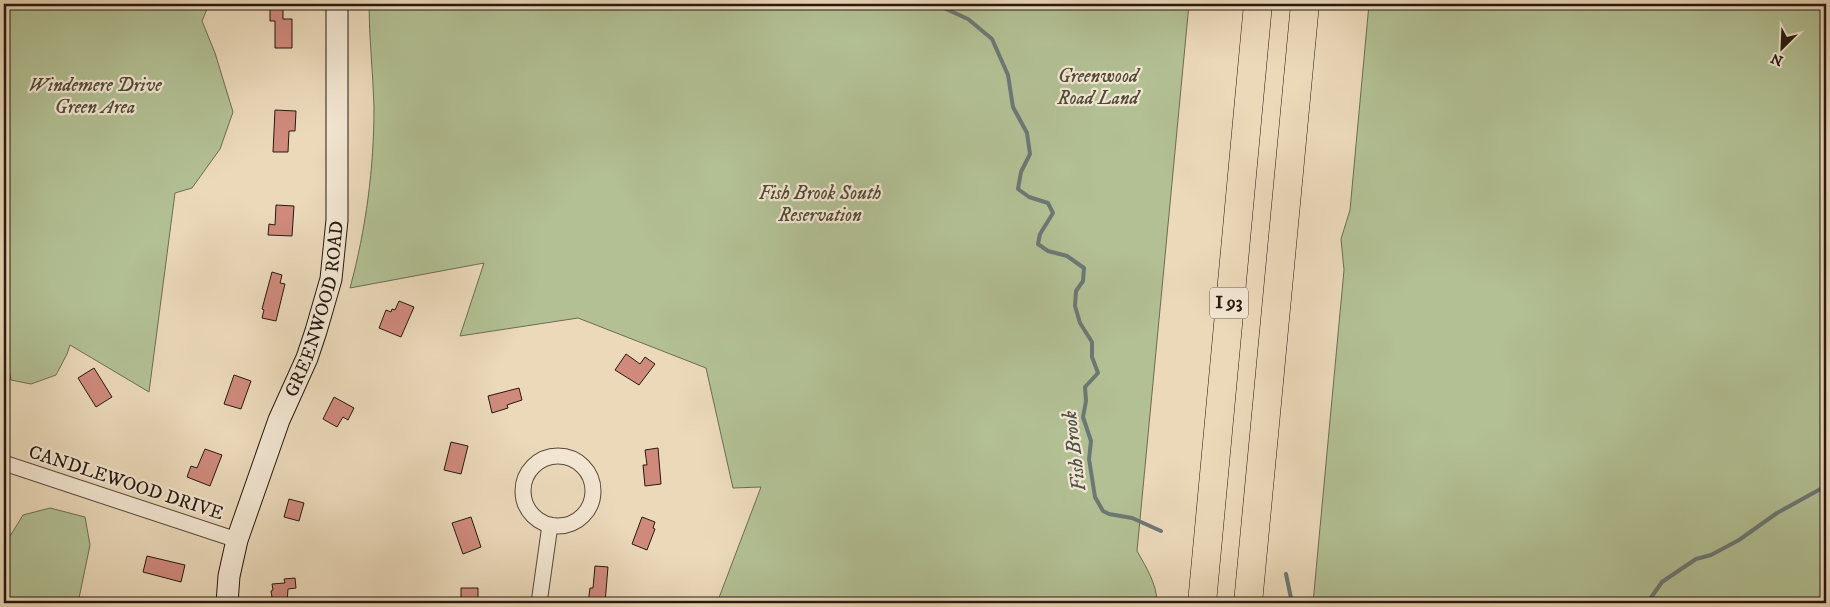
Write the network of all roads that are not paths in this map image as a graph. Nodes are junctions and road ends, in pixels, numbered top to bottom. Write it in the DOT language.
graph roads {
  1 [pos="337,4"];
  2 [pos="1258,4"];
  3 [pos="1305,4"];
  4 [pos="4,463"];
  5 [pos="550,525"];
  6 [pos="236,540"];
  7 [pos="227,603"];
  8 [pos="539,603"];
  9 [pos="1202,603"];
  10 [pos="1248,603"];
  1 -- 6 [label="street, GREENWOOD ROAD"];
  2 -- 9 [label="highway, I 93"];
  3 -- 10 [label="highway, I 93"];
  4 -- 6 [label="street, CANDLEWOOD DRIVE"];
  5 -- 5 [label="street"];
  5 -- 8 [label="street"];
  6 -- 7 [label="street, GREENWOOD ROAD"];
}
